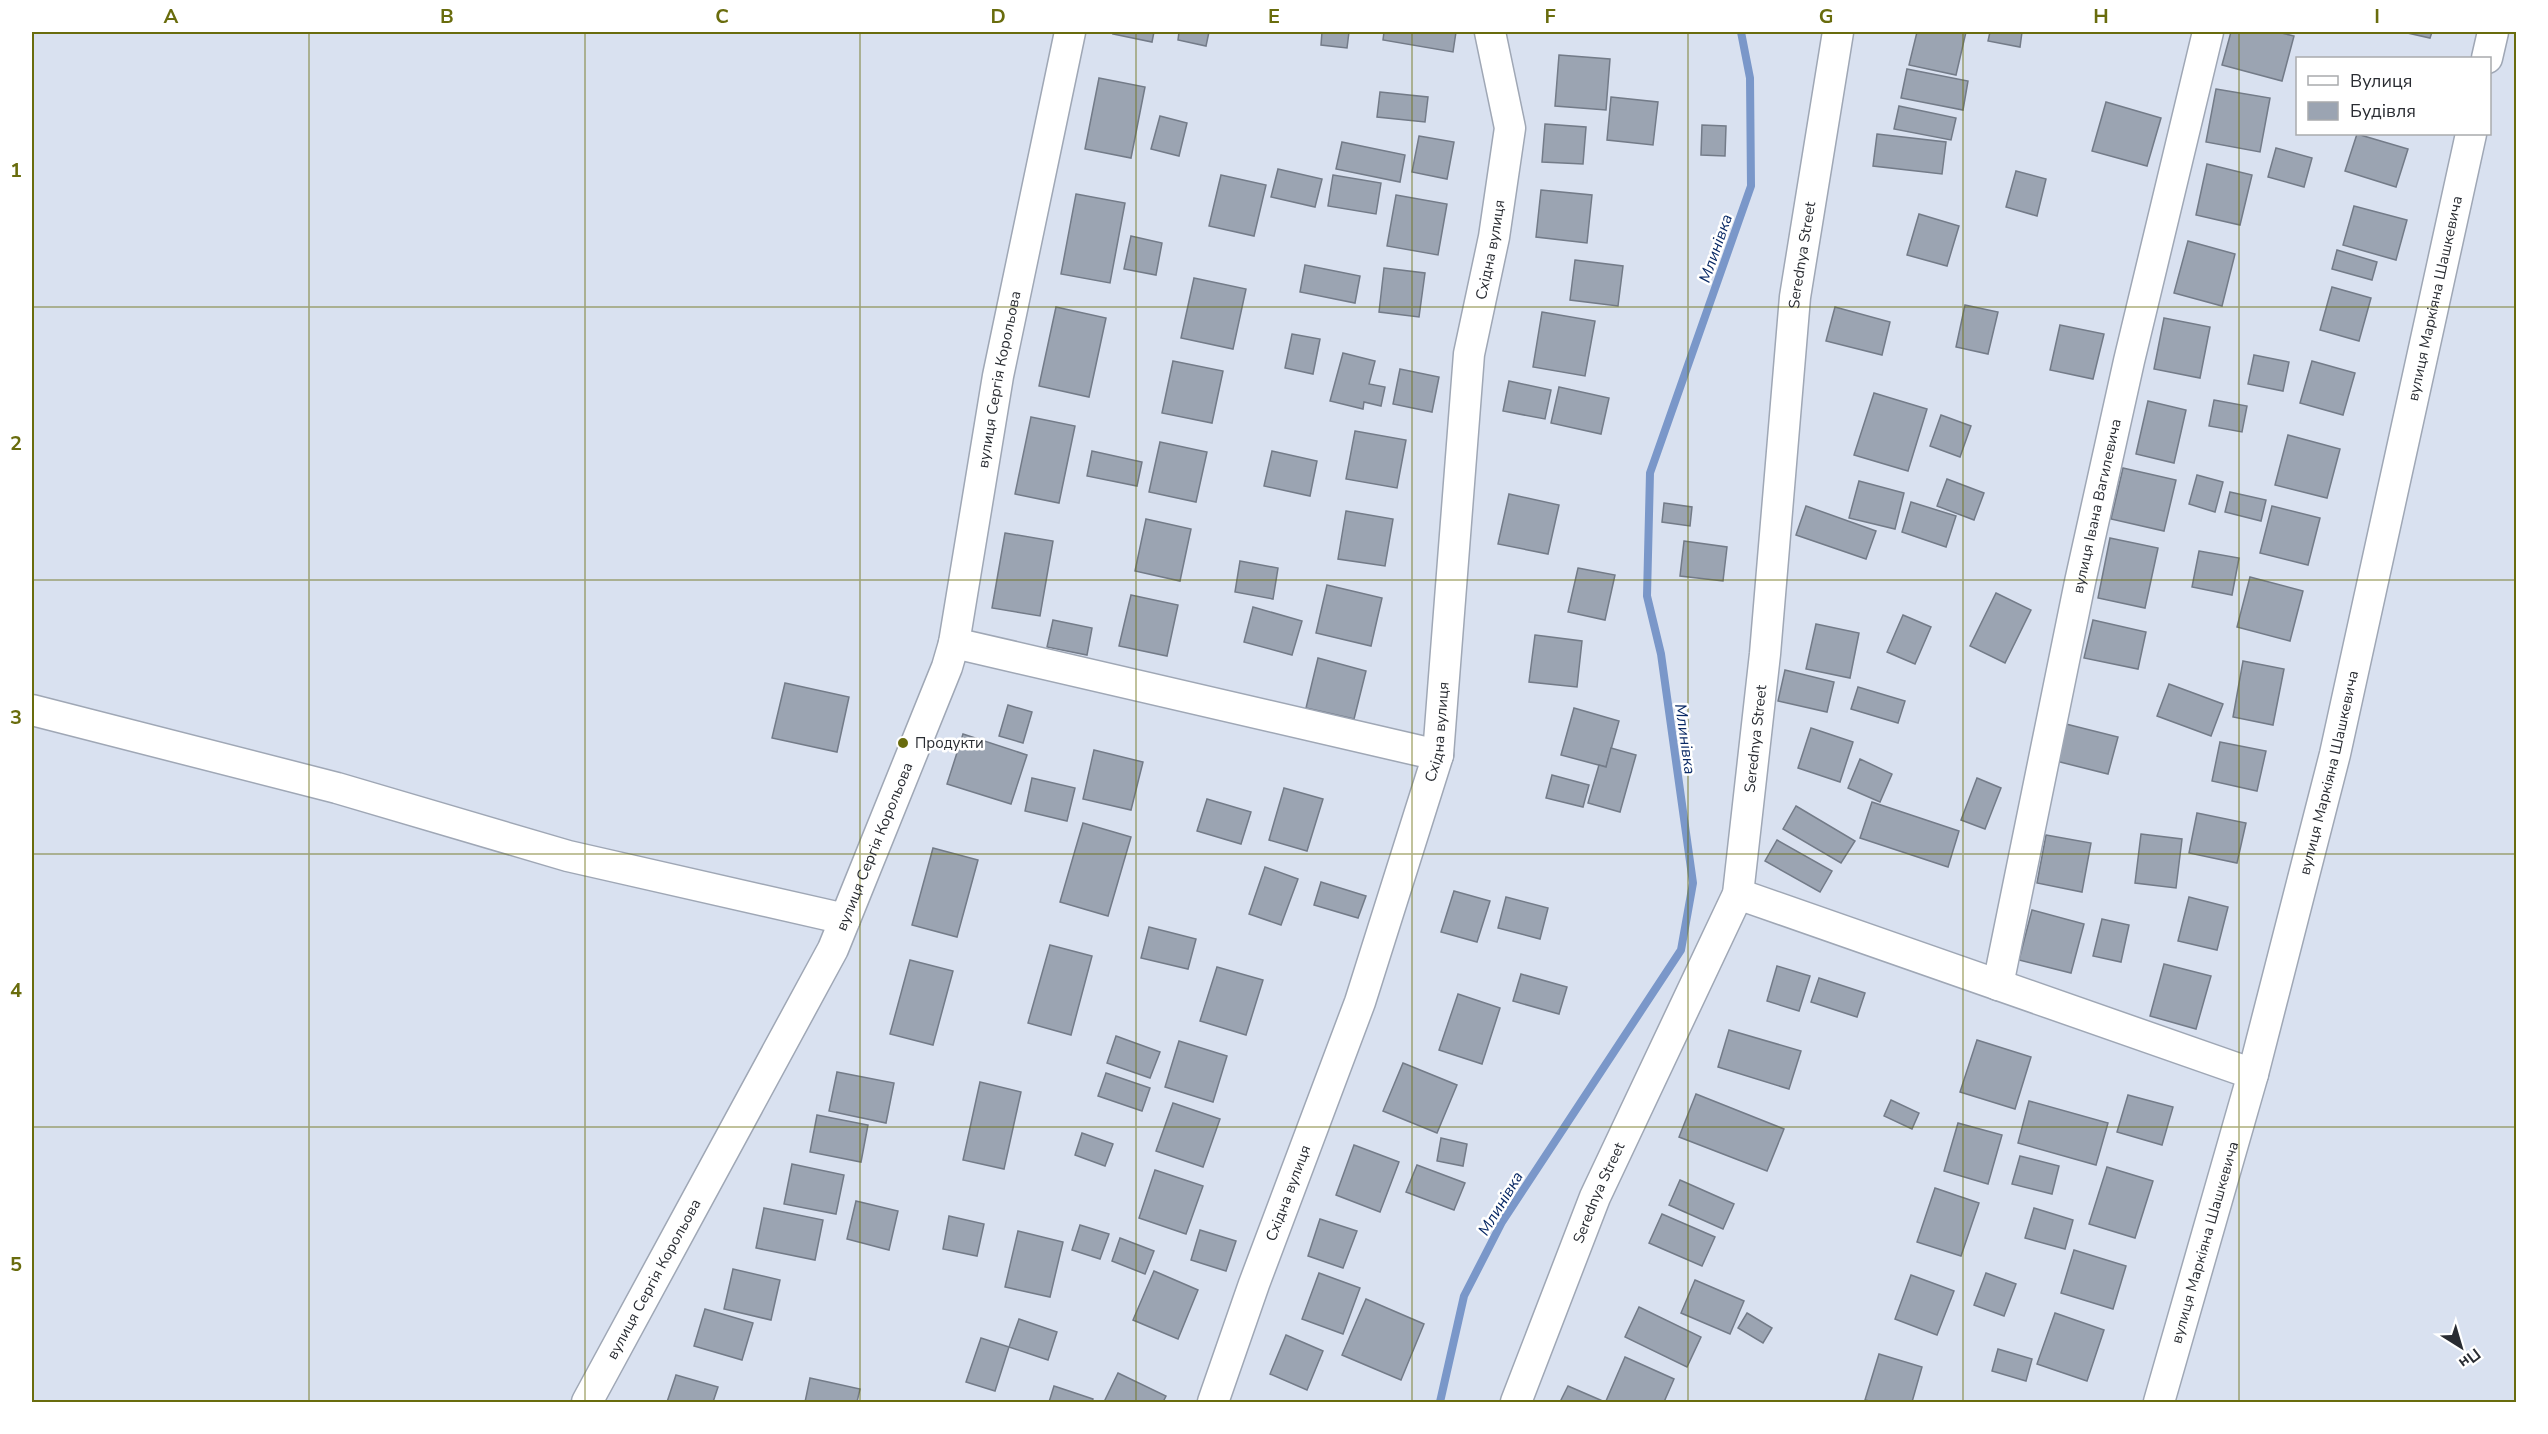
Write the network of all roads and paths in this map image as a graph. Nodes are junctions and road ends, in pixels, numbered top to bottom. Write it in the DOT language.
graph roads {
  1 [pos="1070,32"];
  2 [pos="1490,32"];
  3 [pos="1838,32"];
  4 [pos="2208,32"];
  5 [pos="2493,32"];
  6 [pos="2487,57"];
  7 [pos="2471,135"];
  8 [pos="954,643"];
  9 [pos="32,710"];
  10 [pos="1438,755"];
  11 [pos="1738,894"];
  12 [pos="845,919"];
  13 [pos="1998,985"];
  14 [pos="2253,1074"];
  15 [pos="587,1402"];
  16 [pos="1213,1402"];
  17 [pos="1516,1402"];
  18 [pos="2159,1402"];
  1 -- 8 [label="street, вулиця Сергія Корольова"];
  2 -- 10 [label="street, Східна вулиця"];
  3 -- 11 [label="street, Serednya Street"];
  4 -- 13 [label="street, вулиця Івана Вагилевича"];
  5 -- 6 [label="street"];
  7 -- 14 [label="street, вулиця Маркіяна Шашкевича"];
  8 -- 10 [label="street"];
  8 -- 12 [label="street, вулиця Сергія Корольова"];
  9 -- 12 [label="street"];
  10 -- 16 [label="street, Східна вулиця"];
  11 -- 13 [label="street"];
  11 -- 17 [label="street, Serednya Street"];
  12 -- 15 [label="street, вулиця Сергія Корольова"];
  13 -- 14 [label="street"];
  14 -- 18 [label="street, вулиця Маркіяна Шашкевича"];
}
